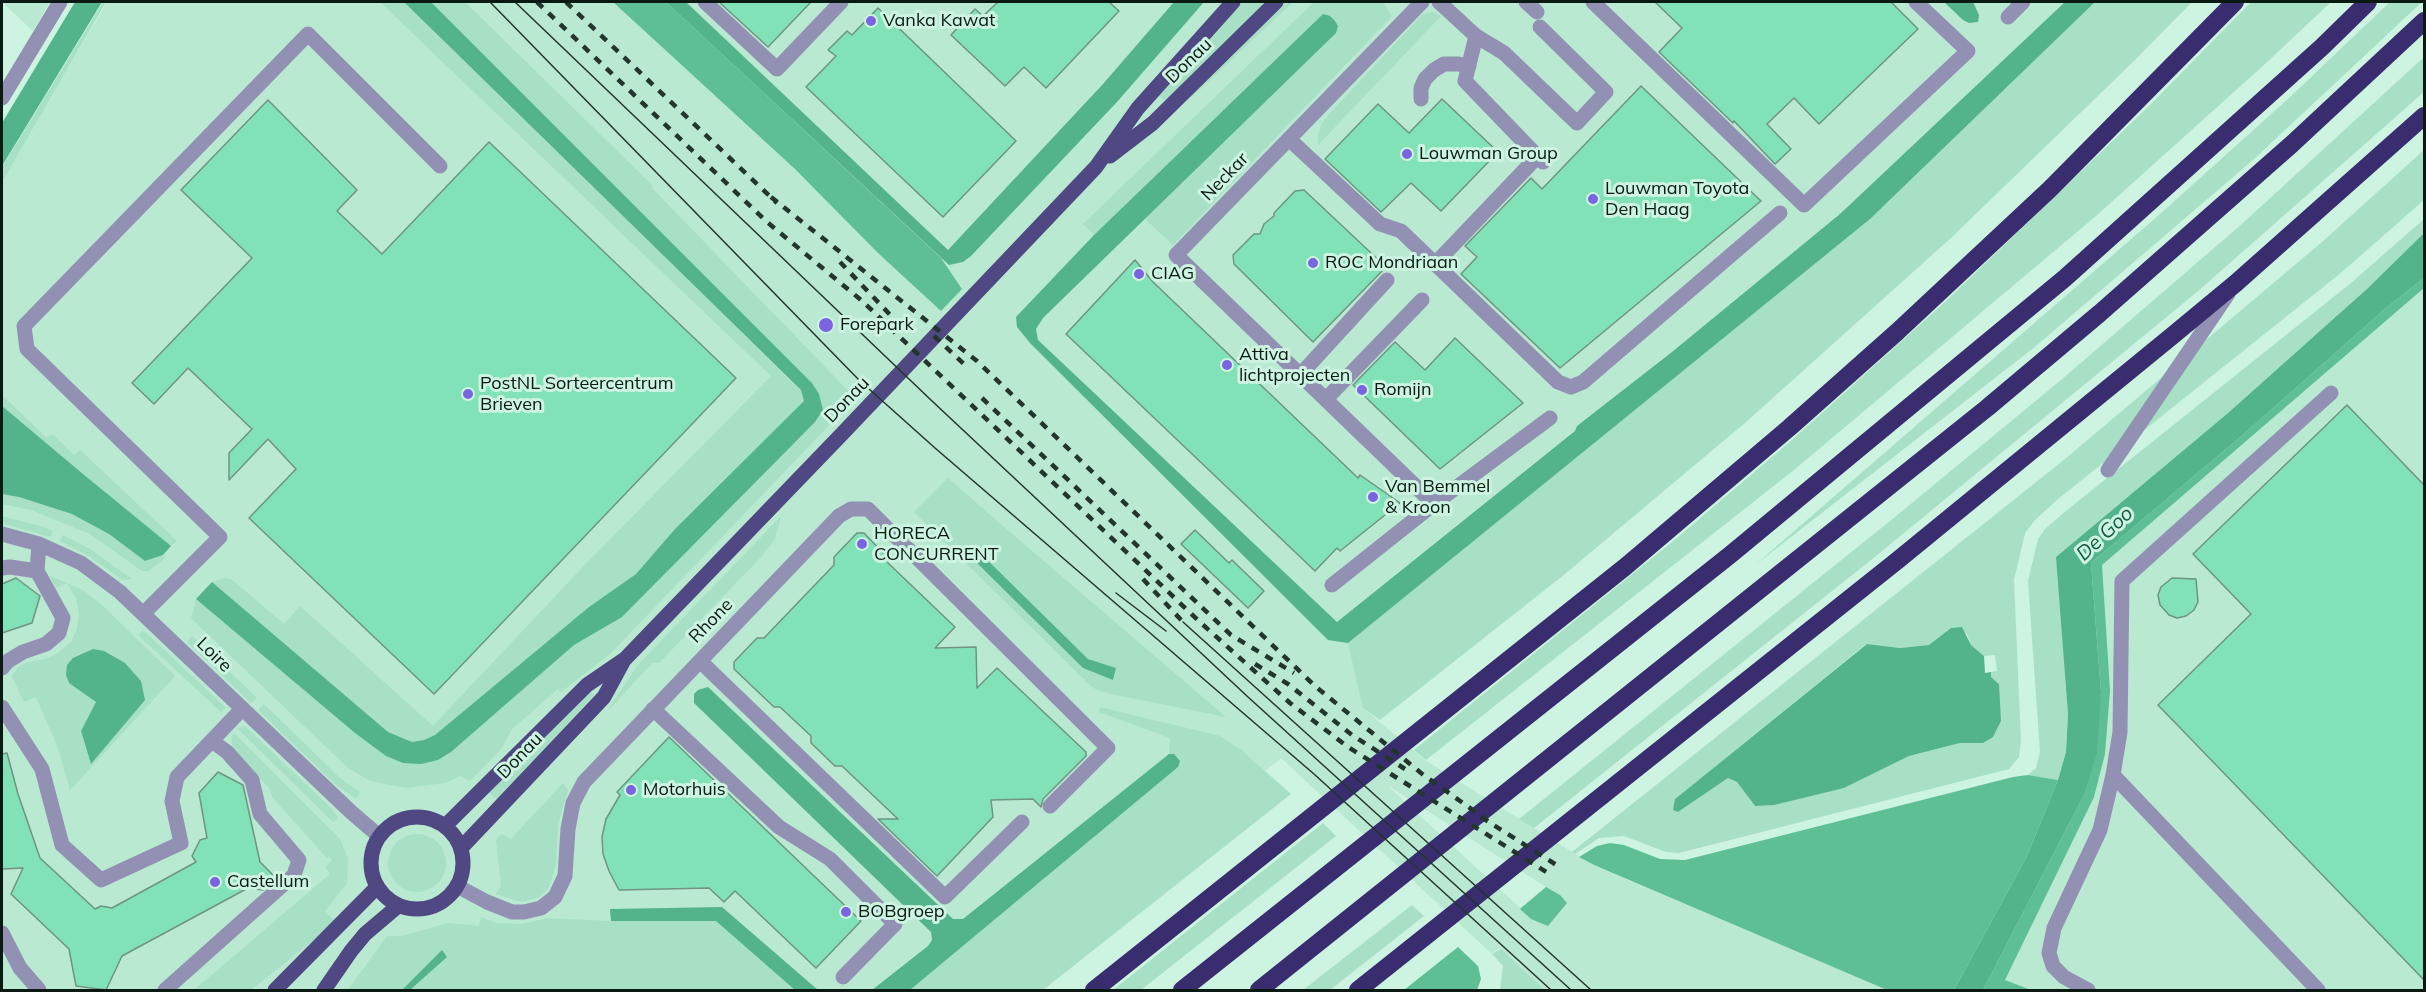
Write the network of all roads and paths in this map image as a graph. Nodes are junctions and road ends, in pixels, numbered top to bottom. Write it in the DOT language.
graph roads {
  1 [pos="60,2"];
  2 [pos="705,2"];
  3 [pos="842,2"];
  4 [pos="1233,2"];
  5 [pos="1276,2"];
  6 [pos="1422,2"];
  7 [pos="1439,2"];
  8 [pos="1593,2"];
  9 [pos="1916,2"];
  10 [pos="2023,2"];
  11 [pos="2235,2"];
  12 [pos="2368,2"];
  13 [pos="2008,17"];
  14 [pos="2424,21"];
  15 [pos="1540,27"];
  16 [pos="1476,36"];
  17 [pos="1468,66"];
  18 [pos="2,98"];
  19 [pos="1421,99"];
  20 [pos="2424,116"];
  21 [pos="1289,139"];
  22 [pos="440,166"];
  23 [pos="1096,167"];
  24 [pos="1780,213"];
  25 [pos="1435,264"];
  26 [pos="1387,280"];
  27 [pos="2236,283"];
  28 [pos="1422,300"];
  29 [pos="1300,375"];
  30 [pos="2331,393"];
  31 [pos="1326,399"];
  32 [pos="1550,418"];
  33 [pos="2108,470"];
  34 [pos="1434,504"];
  35 [pos="2,534"];
  36 [pos="39,544"];
  37 [pos="2,568"];
  38 [pos="37,572"];
  39 [pos="1332,585"];
  40 [pos="143,614"];
  41 [pos="625,659"];
  42 [pos="700,661"];
  43 [pos="2,668"];
  44 [pos="2,706"];
  45 [pos="242,709"];
  46 [pos="653,709"];
  47 [pos="212,741"];
  48 [pos="2113,775"];
  49 [pos="1050,806"];
  50 [pos="1022,822"];
  51 [pos="445,826"];
  52 [pos="379,836"];
  53 [pos="461,848"];
  54 [pos="457,886"];
  55 [pos="376,887"];
  56 [pos="398,906"];
  57 [pos="2,933"];
  58 [pos="843,977"];
  59 [pos="39,990"];
  60 [pos="165,990"];
  61 [pos="275,990"];
  62 [pos="324,990"];
  63 [pos="1094,990"];
  64 [pos="1182,990"];
  65 [pos="1259,990"];
  66 [pos="1358,990"];
  67 [pos="2088,990"];
  68 [pos="2318,990"];
  1 -- 18 [label="street"];
  2 -- 3 [label="street"];
  4 -- 23 [label="main road, Donau"];
  5 -- 23 [label="main road, Donau"];
  6 -- 21 [label="street, Neckar"];
  7 -- 16 [label="street"];
  8 -- 9 [label="street"];
  10 -- 13 [label="street"];
  11 -- 63 [label="highway"];
  12 -- 64 [label="highway"];
  14 -- 65 [label="highway"];
  15 -- 16 [label="street"];
  16 -- 17 [label="street"];
  17 -- 19 [label="street"];
  17 -- 25 [label="street"];
  20 -- 27 [label="highway"];
  21 -- 25 [label="street"];
  21 -- 29 [label="street, Neckar"];
  22 -- 40 [label="street"];
  23 -- 41 [label="main road, Donau"];
  24 -- 25 [label="street"];
  26 -- 29 [label="street"];
  27 -- 33 [label="street"];
  27 -- 66 [label="highway"];
  28 -- 31 [label="street"];
  29 -- 31 [label="street, Neckar"];
  30 -- 48 [label="street"];
  31 -- 34 [label="street, Neckar"];
  32 -- 34 [label="street"];
  34 -- 39 [label="street"];
  35 -- 36 [label="street, Loire"];
  36 -- 38 [label="street"];
  36 -- 40 [label="street, Loire"];
  37 -- 38 [label="street"];
  38 -- 43 [label="street"];
  40 -- 45 [label="street, Loire"];
  41 -- 51 [label="main road, Donau"];
  41 -- 53 [label="main road, Donau"];
  42 -- 46 [label="street, Rhone"];
  42 -- 49 [label="street, Rhone"];
  42 -- 50 [label="street"];
  44 -- 47 [label="street"];
  45 -- 47 [label="street"];
  45 -- 52 [label="street, Loire"];
  46 -- 54 [label="street, Rhone"];
  46 -- 58 [label="street"];
  47 -- 60 [label="street"];
  48 -- 67 [label="street"];
  48 -- 68 [label="street"];
  51 -- 52 [label="main road"];
  51 -- 53 [label="main road"];
  52 -- 55 [label="main road"];
  53 -- 54 [label="main road"];
  54 -- 56 [label="main road"];
  55 -- 56 [label="main road"];
  55 -- 61 [label="main road"];
  56 -- 62 [label="main road"];
  57 -- 59 [label="street"];
}
